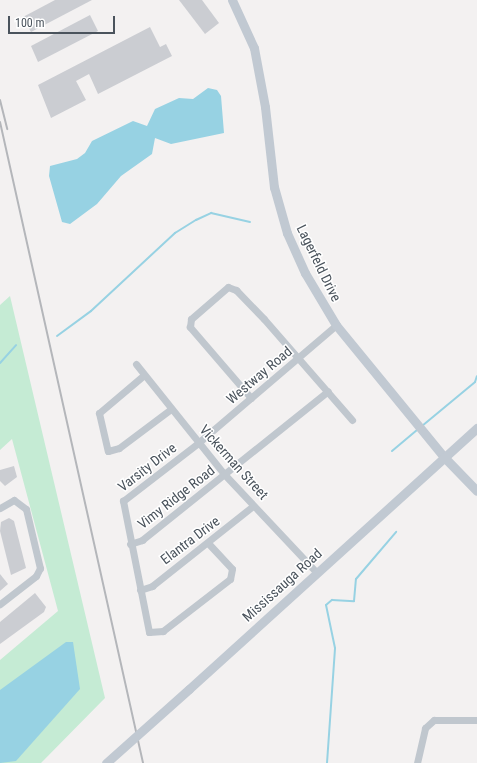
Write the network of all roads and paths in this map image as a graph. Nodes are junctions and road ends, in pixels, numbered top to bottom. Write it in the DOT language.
graph roads {
  1 [pos="232,0"];
  2 [pos="336,325"];
  3 [pos="299,358"];
  4 [pos="136,364"];
  5 [pos="144,375"];
  6 [pos="328,391"];
  7 [pos="251,398"];
  8 [pos="171,409"];
  9 [pos="352,420"];
  10 [pos="477,428"];
  11 [pos="198,443"];
  12 [pos="444,457"];
  13 [pos="225,475"];
  14 [pos="477,491"];
  15 [pos="254,506"];
  16 [pos="0,508"];
  17 [pos="208,543"];
  18 [pos="130,544"];
  19 [pos="317,573"];
  20 [pos="140,590"];
  21 [pos="0,604"];
  22 [pos="477,720"];
  23 [pos="106,763"];
  24 [pos="417,763"];
  1 -- 2 [label="street, Lagerfeld Drive"];
  2 -- 3 [label="street, Westway Road"];
  2 -- 12 [label="street, Lagerfeld Drive"];
  3 -- 6 [label="street"];
  3 -- 7 [label="street, Westway Road"];
  3 -- 7 [label="street"];
  4 -- 5 [label="street, Vickerman Street"];
  5 -- 8 [label="street, Vickerman Street"];
  5 -- 8 [label="street"];
  6 -- 9 [label="street"];
  6 -- 13 [label="street, Vimy Ridge Road"];
  7 -- 11 [label="street, Westway Road"];
  8 -- 11 [label="street, Vickerman Street"];
  10 -- 12 [label="street, Mississauga Road"];
  11 -- 13 [label="street, Vickerman Street"];
  11 -- 18 [label="street, Varsity Drive"];
  12 -- 14 [label="street, Lagerfeld Drive"];
  12 -- 19 [label="street, Mississauga Road"];
  13 -- 15 [label="street, Vickerman Street"];
  13 -- 18 [label="street, Vimy Ridge Road"];
  15 -- 17 [label="street, Elantra Drive"];
  15 -- 19 [label="street, Vickerman Street"];
  16 -- 21 [label="street"];
  17 -- 20 [label="street, Elantra Drive"];
  17 -- 20 [label="street, Varsity Drive"];
  18 -- 20 [label="street, Varsity Drive"];
  19 -- 23 [label="street, Mississauga Road, bridge"];
  22 -- 24 [label="street"];
}
